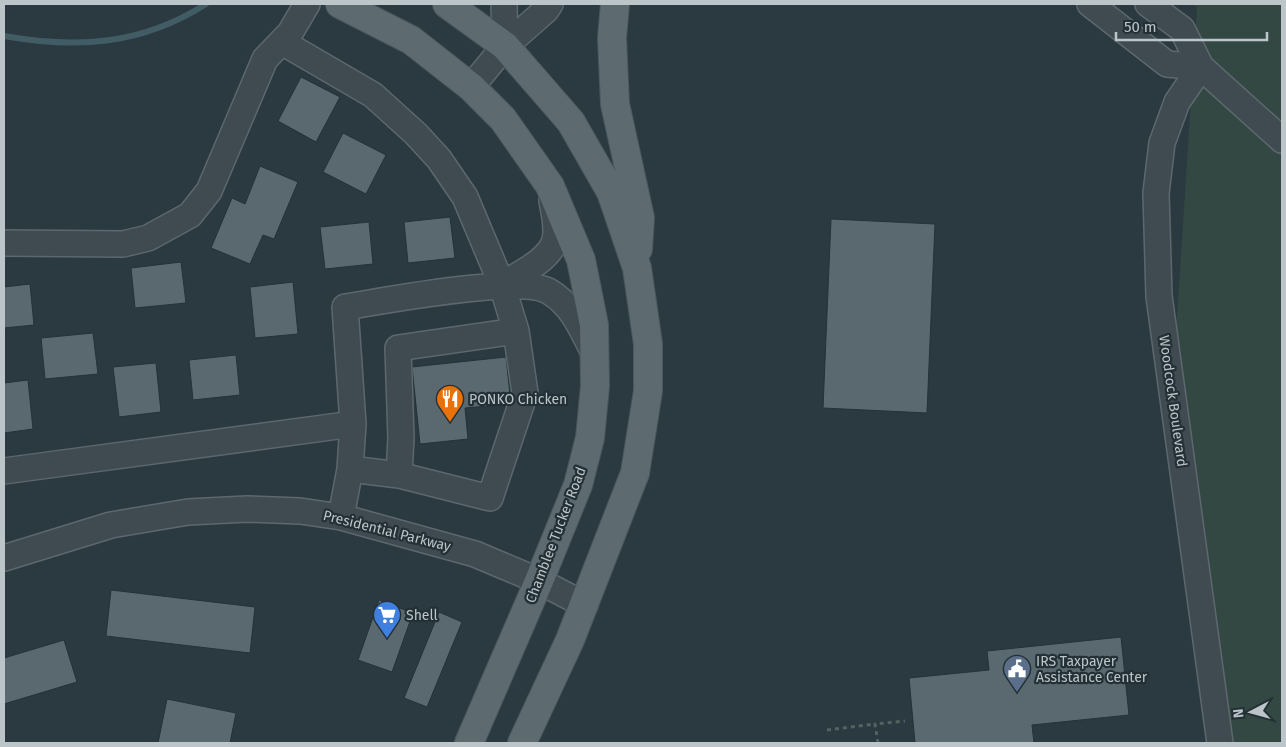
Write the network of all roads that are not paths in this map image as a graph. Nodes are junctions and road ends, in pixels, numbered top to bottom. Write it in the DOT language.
graph roads {
  1 [pos="307,4"];
  2 [pos="340,4"];
  3 [pos="447,4"];
  4 [pos="504,4"];
  5 [pos="550,4"];
  6 [pos="615,4"];
  7 [pos="1090,4"];
  8 [pos="1148,4"];
  9 [pos="282,42"];
  10 [pos="505,46"];
  11 [pos="1200,67"];
  12 [pos="471,87"];
  13 [pos="1282,140"];
  14 [pos="550,186"];
  15 [pos="4,243"];
  16 [pos="637,268"];
  17 [pos="502,285"];
  18 [pos="516,331"];
  19 [pos="594,353"];
  20 [pos="353,424"];
  21 [pos="350,468"];
  22 [pos="4,471"];
  23 [pos="399,475"];
  24 [pos="341,517"];
  25 [pos="4,558"];
  26 [pos="539,581"];
  27 [pos="585,605"];
  28 [pos="469,743"];
  29 [pos="522,743"];
  30 [pos="1220,743"];
  1 -- 9 [label="street"];
  2 -- 12 [label="main road, Chamblee Tucker Road"];
  3 -- 10 [label="main road"];
  4 -- 10 [label="street"];
  5 -- 10 [label="street"];
  6 -- 16 [label="main road"];
  7 -- 11 [label="street"];
  8 -- 11 [label="street"];
  9 -- 15 [label="street"];
  9 -- 17 [label="street"];
  10 -- 12 [label="street"];
  10 -- 16 [label="main road"];
  11 -- 13 [label="street"];
  11 -- 30 [label="street, Woodcock Boulevard"];
  12 -- 14 [label="main road, Chamblee Tucker Road"];
  14 -- 17 [label="street"];
  14 -- 19 [label="main road, Chamblee Tucker Road"];
  16 -- 27 [label="main road"];
  17 -- 18 [label="street"];
  17 -- 19 [label="street"];
  17 -- 20 [label="street"];
  18 -- 23 [label="street"];
  18 -- 23 [label="street"];
  19 -- 26 [label="main road, Chamblee Tucker Road"];
  20 -- 21 [label="street"];
  20 -- 22 [label="street"];
  21 -- 23 [label="street"];
  21 -- 24 [label="street"];
  24 -- 25 [label="street, Presidential Parkway"];
  24 -- 26 [label="street, Presidential Parkway"];
  26 -- 27 [label="street, Presidential Parkway"];
  26 -- 28 [label="main road, Chamblee Tucker Road"];
  27 -- 29 [label="main road"];
}
